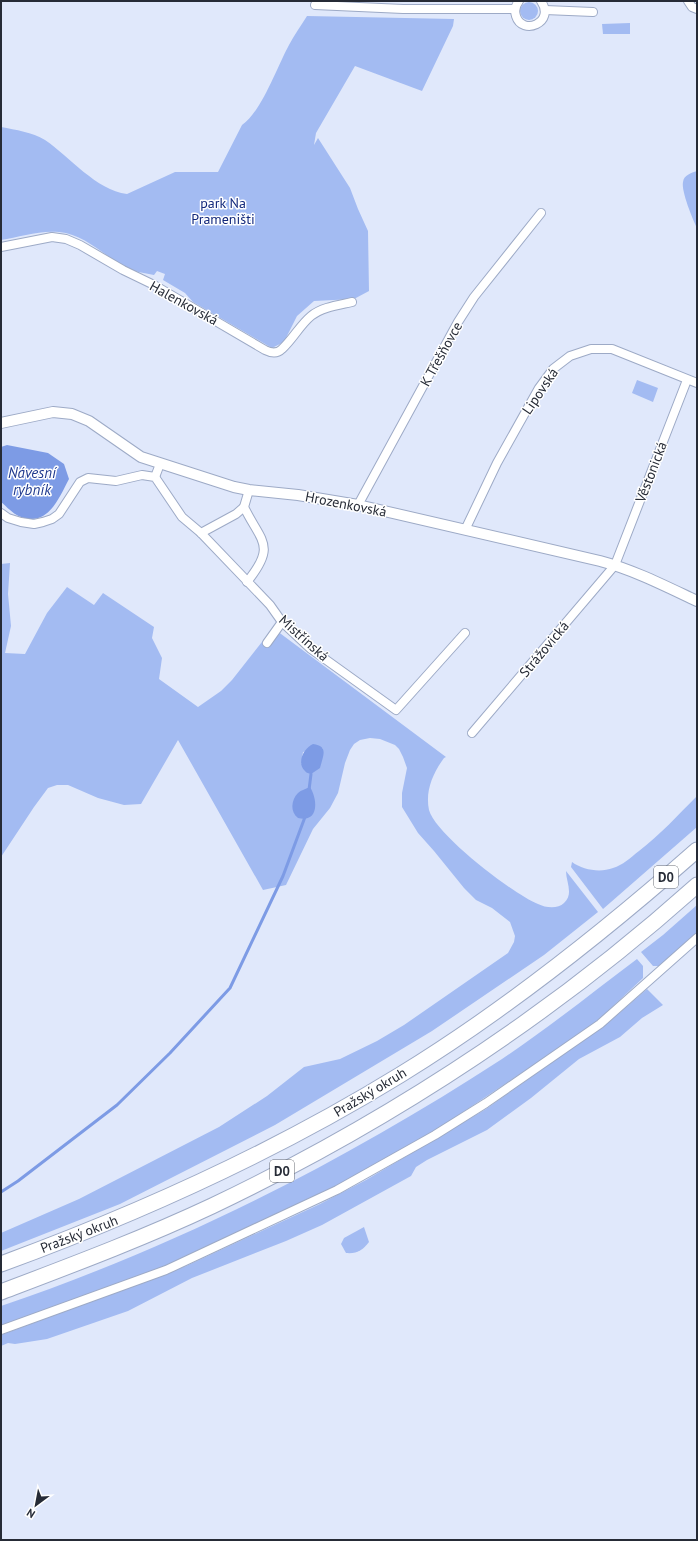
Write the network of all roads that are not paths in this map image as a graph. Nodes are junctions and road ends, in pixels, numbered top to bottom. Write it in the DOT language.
graph roads {
  1 [pos="519,1"];
  2 [pos="541,1"];
  3 [pos="688,1"];
  4 [pos="315,4"];
  5 [pos="515,9"];
  6 [pos="697,9"];
  7 [pos="545,10"];
  8 [pos="593,12"];
  9 [pos="541,213"];
  10 [pos="1,247"];
  11 [pos="352,302"];
  12 [pos="687,380"];
  13 [pos="697,383"];
  14 [pos="1,423"];
  15 [pos="160,464"];
  16 [pos="155,477"];
  17 [pos="249,490"];
  18 [pos="358,505"];
  19 [pos="244,507"];
  20 [pos="1,513"];
  21 [pos="465,530"];
  22 [pos="201,533"];
  23 [pos="614,565"];
  24 [pos="247,582"];
  25 [pos="697,601"];
  26 [pos="282,622"];
  27 [pos="465,633"];
  28 [pos="267,643"];
  29 [pos="472,733"];
  30 [pos="697,850"];
  31 [pos="697,884"];
  32 [pos="697,938"];
  33 [pos="1,1264"];
  34 [pos="1,1292"];
  35 [pos="1,1330"];
  1 -- 5 [label="street"];
  2 -- 7 [label="street"];
  3 -- 6 [label="street"];
  4 -- 5 [label="street"];
  5 -- 7 [label="street"];
  7 -- 8 [label="street"];
  9 -- 18 [label="street, K Třešňovce"];
  10 -- 11 [label="street, Halenkovská"];
  12 -- 13 [label="street, Lipovská"];
  12 -- 21 [label="street, Lipovská"];
  12 -- 23 [label="street, Věstonická"];
  14 -- 15 [label="street, Hrozenkovská"];
  15 -- 16 [label="street"];
  15 -- 17 [label="street, Hrozenkovská"];
  16 -- 20 [label="street"];
  16 -- 22 [label="street, Mistřínská"];
  17 -- 18 [label="street, Hrozenkovská"];
  17 -- 19 [label="street"];
  18 -- 21 [label="street, Hrozenkovská"];
  19 -- 22 [label="street"];
  19 -- 24 [label="street"];
  21 -- 23 [label="street, Hrozenkovská"];
  22 -- 24 [label="street, Mistřínská"];
  23 -- 25 [label="street, Hrozenkovská"];
  23 -- 29 [label="street, Strážovická"];
  24 -- 26 [label="street, Mistřínská"];
  26 -- 27 [label="street, Mistřínská"];
  26 -- 28 [label="street"];
  30 -- 33 [label="highway, Pražský okruh / D0"];
  31 -- 34 [label="highway, Pražský okruh / D0"];
  32 -- 35 [label="street"];
}
